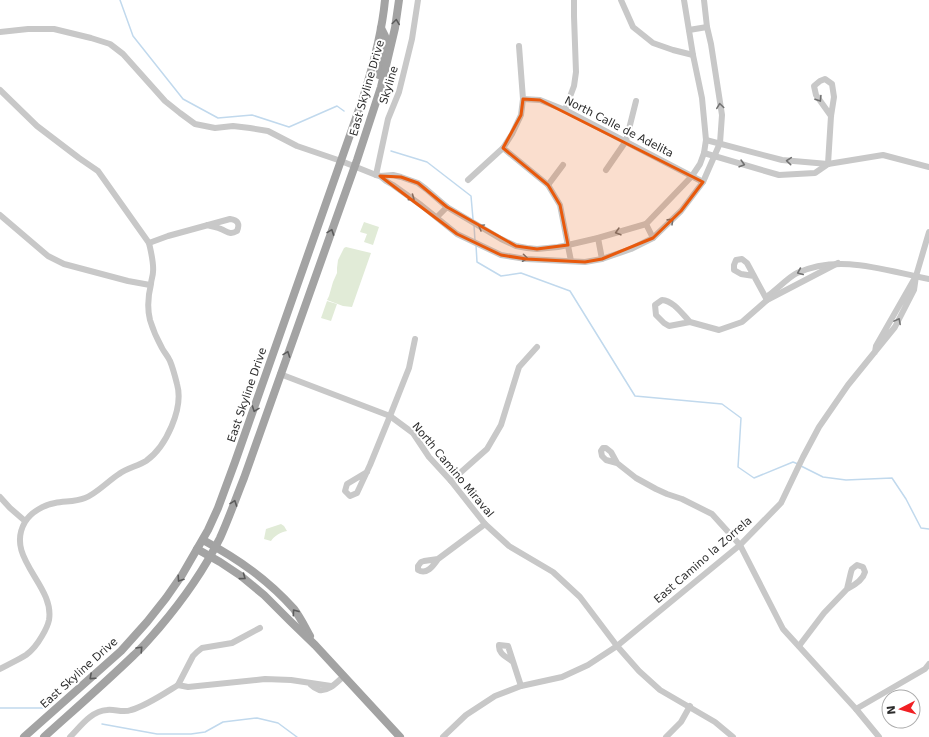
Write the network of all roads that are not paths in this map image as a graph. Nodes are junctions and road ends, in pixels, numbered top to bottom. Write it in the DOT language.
graph roads {
  1 [pos="385,0"];
  2 [pos="399,0"];
  3 [pos="418,0"];
  4 [pos="574,0"];
  5 [pos="621,0"];
  6 [pos="684,0"];
  7 [pos="704,0"];
  8 [pos="707,27"];
  9 [pos="381,28"];
  10 [pos="689,30"];
  11 [pos="0,32"];
  12 [pos="519,46"];
  13 [pos="693,55"];
  14 [pos="0,90"];
  15 [pos="523,99"];
  16 [pos="636,101"];
  17 [pos="565,110"];
  18 [pos="831,116"];
  19 [pos="366,132"];
  20 [pos="706,140"];
  21 [pos="626,141"];
  22 [pos="720,143"];
  23 [pos="503,148"];
  24 [pos="704,153"];
  25 [pos="714,156"];
  26 [pos="341,161"];
  27 [pos="828,164"];
  28 [pos="563,165"];
  29 [pos="354,167"];
  30 [pos="929,167"];
  31 [pos="606,170"];
  32 [pos="378,175"];
  33 [pos="692,176"];
  34 [pos="468,180"];
  35 [pos="703,182"];
  36 [pos="548,185"];
  37 [pos="447,207"];
  38 [pos="0,215"];
  39 [pos="437,217"];
  40 [pos="646,224"];
  41 [pos="207,225"];
  42 [pos="929,232"];
  43 [pos="598,238"];
  44 [pos="653,238"];
  45 [pos="149,243"];
  46 [pos="568,245"];
  47 [pos="308,257"];
  48 [pos="602,259"];
  49 [pos="571,261"];
  50 [pos="838,264"];
  51 [pos="754,276"];
  52 [pos="916,276"];
  53 [pos="929,279"];
  54 [pos="150,285"];
  55 [pos="767,300"];
  56 [pos="690,322"];
  57 [pos="296,331"];
  58 [pos="415,339"];
  59 [pos="536,348"];
  60 [pos="280,374"];
  61 [pos="390,416"];
  62 [pos="617,463"];
  63 [pos="367,472"];
  64 [pos="451,481"];
  65 [pos="0,497"];
  66 [pos="25,521"];
  67 [pos="485,524"];
  68 [pos="203,540"];
  69 [pos="740,545"];
  70 [pos="215,547"];
  71 [pos="198,549"];
  72 [pos="210,556"];
  73 [pos="438,559"];
  74 [pos="847,589"];
  75 [pos="260,628"];
  76 [pos="315,645"];
  77 [pos="617,646"];
  78 [pos="799,646"];
  79 [pos="513,662"];
  80 [pos="929,664"];
  81 [pos="0,669"];
  82 [pos="344,676"];
  83 [pos="178,685"];
  84 [pos="521,686"];
  85 [pos="690,706"];
  86 [pos="856,708"];
  87 [pos="24,737"];
  88 [pos="44,737"];
  89 [pos="70,737"];
  90 [pos="400,737"];
  91 [pos="443,737"];
  92 [pos="666,737"];
  93 [pos="733,737"];
  94 [pos="879,737"];
  1 -- 9 [label="main road, East Skyline Drive"];
  19 -- 2 [label="main road, East Skyline Drive, one-way"];
  3 -- 32 [label="street, Skyline"];
  4 -- 17 [label="street"];
  5 -- 13 [label="street"];
  6 -- 10 [label="street"];
  7 -- 8 [label="street"];
  8 -- 10 [label="street"];
  22 -- 8 [label="street, one-way"];
  9 -- 19 [label="main road"];
  9 -- 26 [label="main road, East Skyline Drive"];
  10 -- 13 [label="street"];
  11 -- 26 [label="street"];
  12 -- 15 [label="street"];
  13 -- 20 [label="street"];
  14 -- 45 [label="street"];
  15 -- 17 [label="street, North Calle de Adelita"];
  15 -- 23 [label="street"];
  16 -- 21 [label="street"];
  17 -- 21 [label="street, North Calle de Adelita"];
  18 -- 18 [label="street, one-way"];
  18 -- 27 [label="street"];
  19 -- 29 [label="main road, East Skyline Drive"];
  20 -- 22 [label="street"];
  20 -- 24 [label="street"];
  21 -- 31 [label="street"];
  21 -- 33 [label="street, North Calle de Adelita"];
  22 -- 25 [label="street"];
  27 -- 22 [label="street, one-way"];
  23 -- 34 [label="street"];
  23 -- 36 [label="street"];
  24 -- 25 [label="street"];
  24 -- 33 [label="street"];
  25 -- 27 [label="street, one-way"];
  25 -- 35 [label="street"];
  26 -- 29 [label="street"];
  26 -- 47 [label="main road, East Skyline Drive"];
  27 -- 30 [label="street"];
  28 -- 36 [label="street"];
  29 -- 32 [label="street"];
  57 -- 29 [label="main road, East Skyline Drive, one-way"];
  32 -- 37 [label="street"];
  32 -- 39 [label="street, one-way"];
  33 -- 35 [label="street, North Calle de Adelita"];
  33 -- 40 [label="street"];
  44 -- 35 [label="street, one-way"];
  36 -- 46 [label="street"];
  37 -- 39 [label="street"];
  46 -- 37 [label="street, one-way"];
  38 -- 54 [label="street"];
  39 -- 49 [label="street, one-way"];
  40 -- 43 [label="street, one-way"];
  40 -- 44 [label="street"];
  41 -- 45 [label="street"];
  42 -- 52 [label="street, East Camino la Zorrela"];
  43 -- 46 [label="street"];
  43 -- 48 [label="street"];
  44 -- 48 [label="street"];
  45 -- 54 [label="street"];
  46 -- 49 [label="street"];
  47 -- 57 [label="main road"];
  47 -- 68 [label="main road, East Skyline Drive, one-way"];
  48 -- 49 [label="street"];
  50 -- 52 [label="street"];
  50 -- 55 [label="street"];
  50 -- 55 [label="street, one-way"];
  51 -- 55 [label="street"];
  52 -- 53 [label="street"];
  52 -- 69 [label="street, East Camino la Zorrela"];
  54 -- 66 [label="street"];
  55 -- 56 [label="street"];
  56 -- 56 [label="street"];
  60 -- 57 [label="main road, East Skyline Drive, one-way"];
  58 -- 61 [label="street"];
  59 -- 64 [label="street"];
  60 -- 61 [label="street, North Camino Miraval"];
  70 -- 60 [label="main road, East Skyline Drive, one-way"];
  61 -- 63 [label="street"];
  61 -- 64 [label="street, North Camino Miraval"];
  62 -- 69 [label="street"];
  64 -- 67 [label="street, North Camino Miraval"];
  65 -- 66 [label="street"];
  66 -- 81 [label="street"];
  67 -- 73 [label="street"];
  67 -- 77 [label="street, North Camino Miraval"];
  68 -- 70 [label="main road"];
  68 -- 71 [label="main road, East Skyline Drive"];
  69 -- 77 [label="street, East Camino la Zorrela"];
  69 -- 78 [label="street"];
  70 -- 72 [label="main road, East Skyline Drive"];
  76 -- 70 [label="main road, one-way"];
  71 -- 72 [label="main road"];
  71 -- 87 [label="main road, East Skyline Drive, one-way"];
  72 -- 76 [label="main road, one-way"];
  88 -- 72 [label="main road, East Skyline Drive, one-way"];
  74 -- 78 [label="street"];
  75 -- 83 [label="street"];
  76 -- 82 [label="main road"];
  77 -- 84 [label="street, East Camino la Zorrela"];
  77 -- 85 [label="street, North Camino Miraval"];
  78 -- 86 [label="street"];
  79 -- 84 [label="street"];
  80 -- 86 [label="street"];
  82 -- 83 [label="street"];
  82 -- 90 [label="main road"];
  83 -- 89 [label="street"];
  84 -- 91 [label="street, East Camino la Zorrela"];
  85 -- 92 [label="street"];
  85 -- 93 [label="street, North Camino Miraval"];
  86 -- 94 [label="street"];
}
